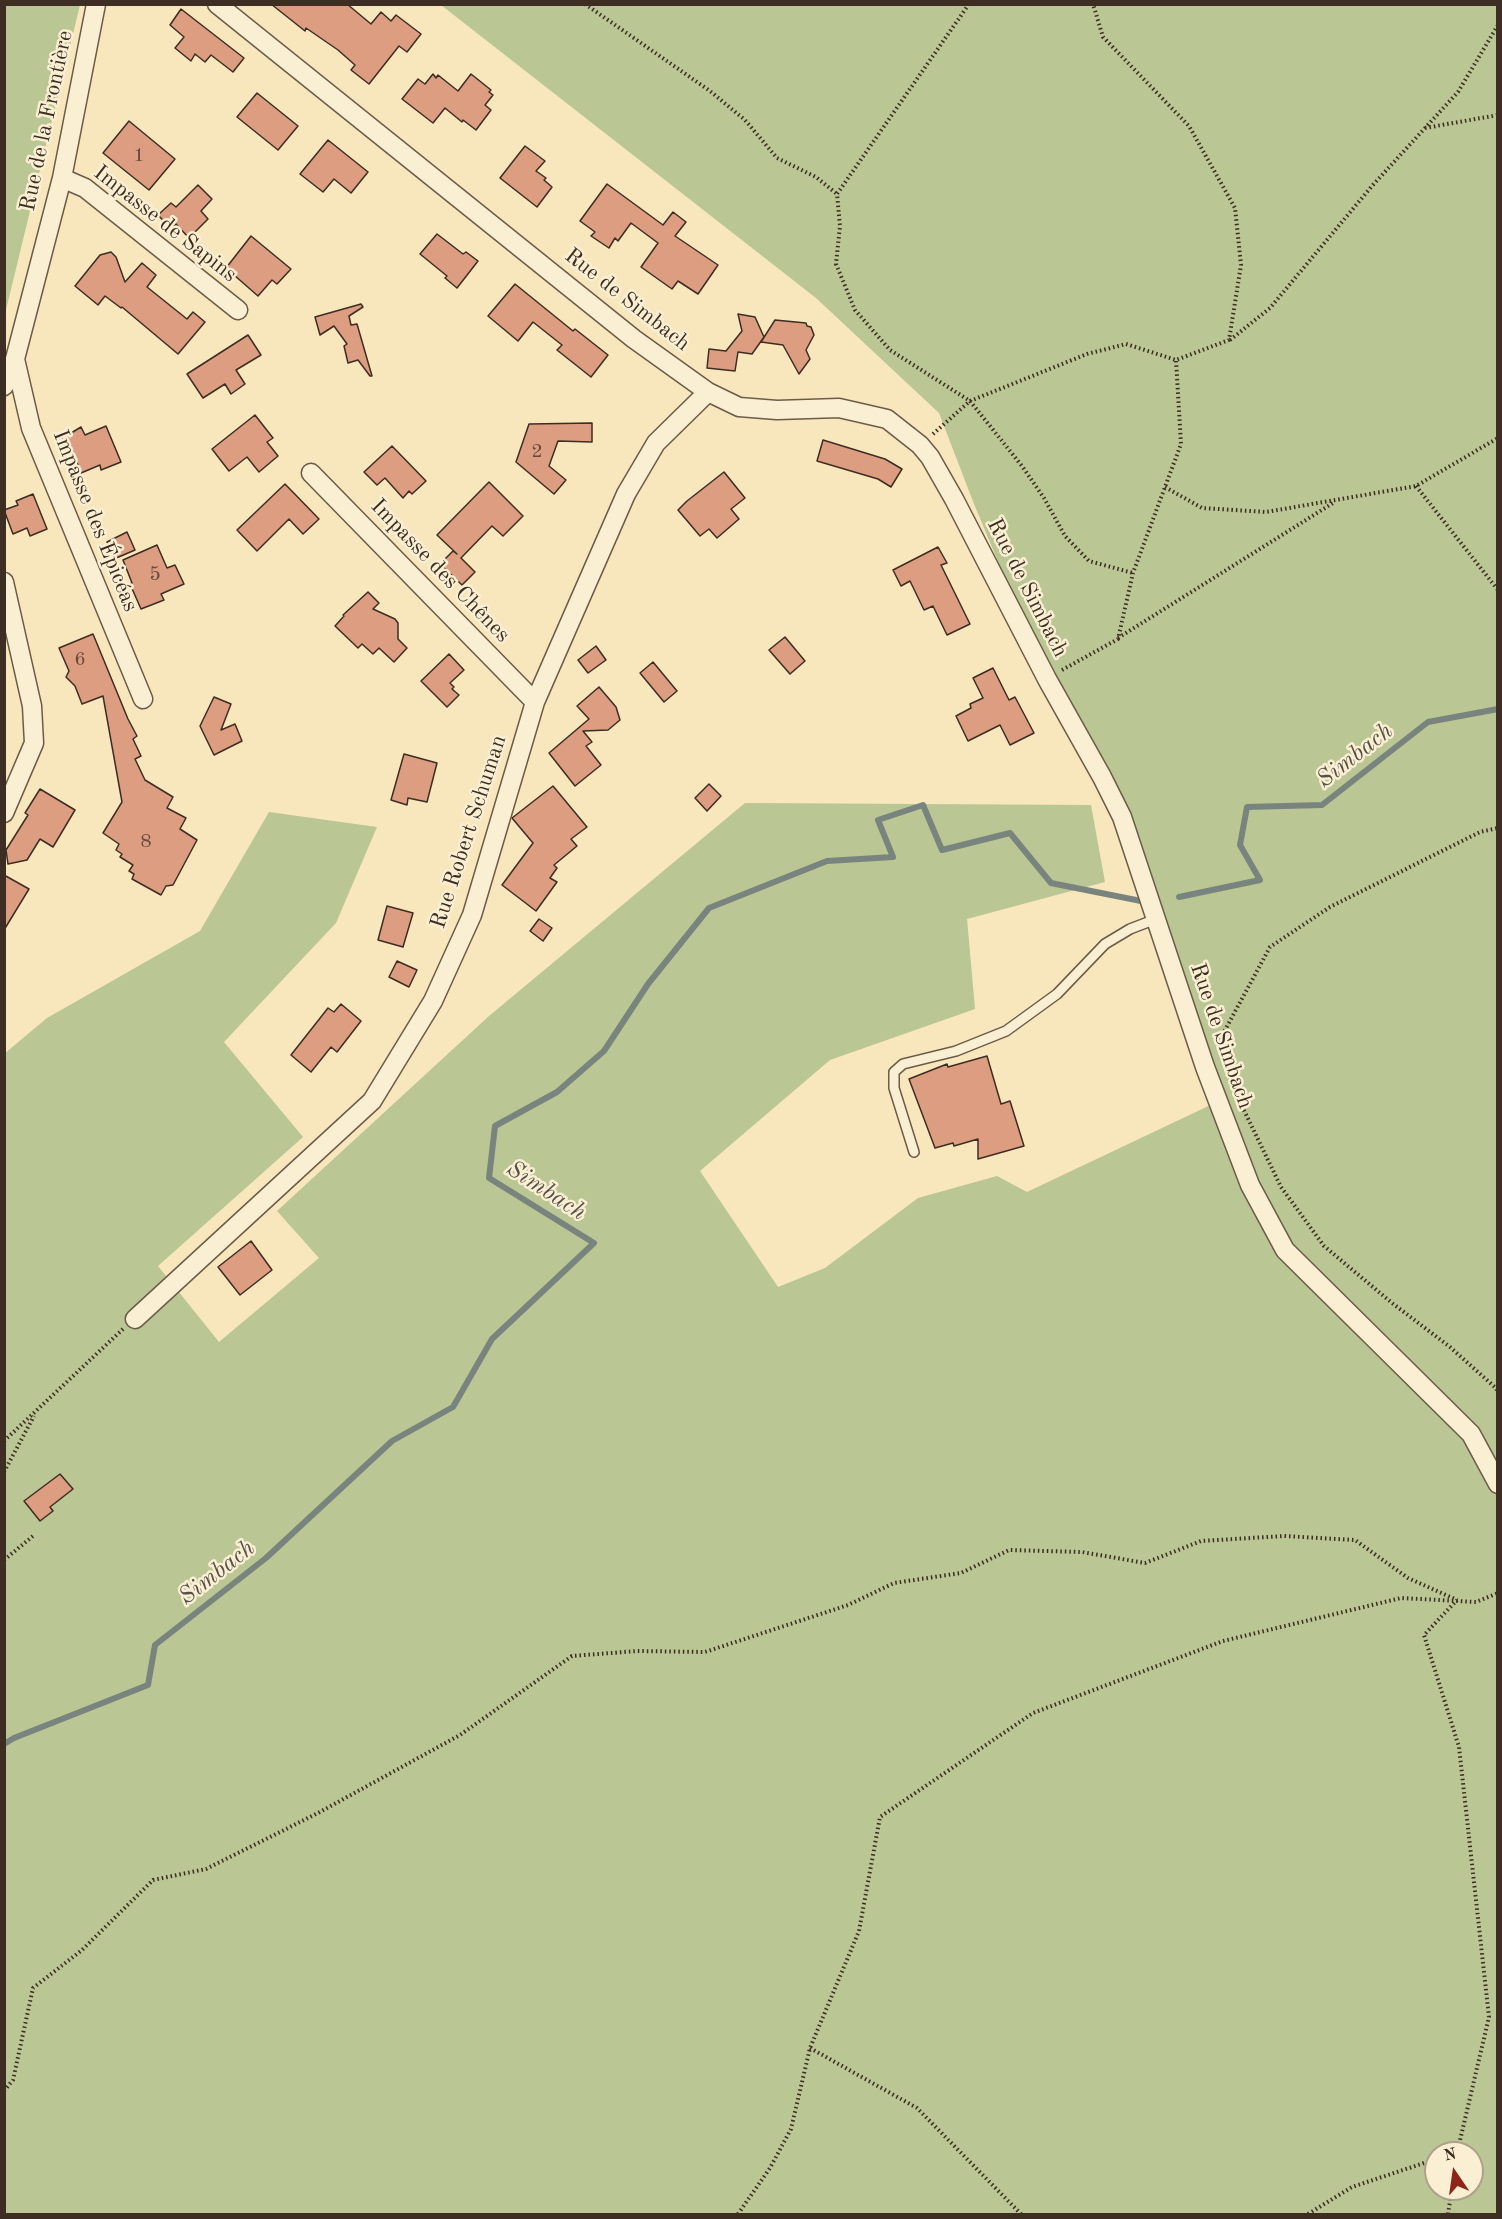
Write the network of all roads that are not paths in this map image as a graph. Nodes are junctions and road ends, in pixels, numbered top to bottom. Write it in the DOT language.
graph roads {
  1 [pos="96,4"];
  2 [pos="217,4"];
  3 [pos="62,178"];
  4 [pos="237,310"];
  5 [pos="15,358"];
  6 [pos="4,386"];
  7 [pos="708,392"];
  8 [pos="311,473"];
  9 [pos="4,582"];
  10 [pos="143,699"];
  11 [pos="535,702"];
  12 [pos="4,813"];
  13 [pos="1156,919"];
  14 [pos="914,1152"];
  15 [pos="135,1319"];
  16 [pos="1497,1484"];
  1 -- 3 [label="street, Rue de la Frontière"];
  2 -- 7 [label="street, Rue de Simbach"];
  3 -- 4 [label="street, Impasse de Sapins"];
  3 -- 5 [label="street, Rue de la Frontière"];
  5 -- 6 [label="street, Rue de la Frontière"];
  5 -- 10 [label="street, Impasse des Épicéas"];
  7 -- 11 [label="street, Rue Robert Schuman"];
  7 -- 13 [label="street, Rue de Simbach"];
  8 -- 11 [label="street, Impasse des Chênes"];
  9 -- 12 [label="street"];
  11 -- 15 [label="street, Rue Robert Schuman"];
  13 -- 14 [label="lane"];
  13 -- 16 [label="street, Rue de Simbach"];
}
